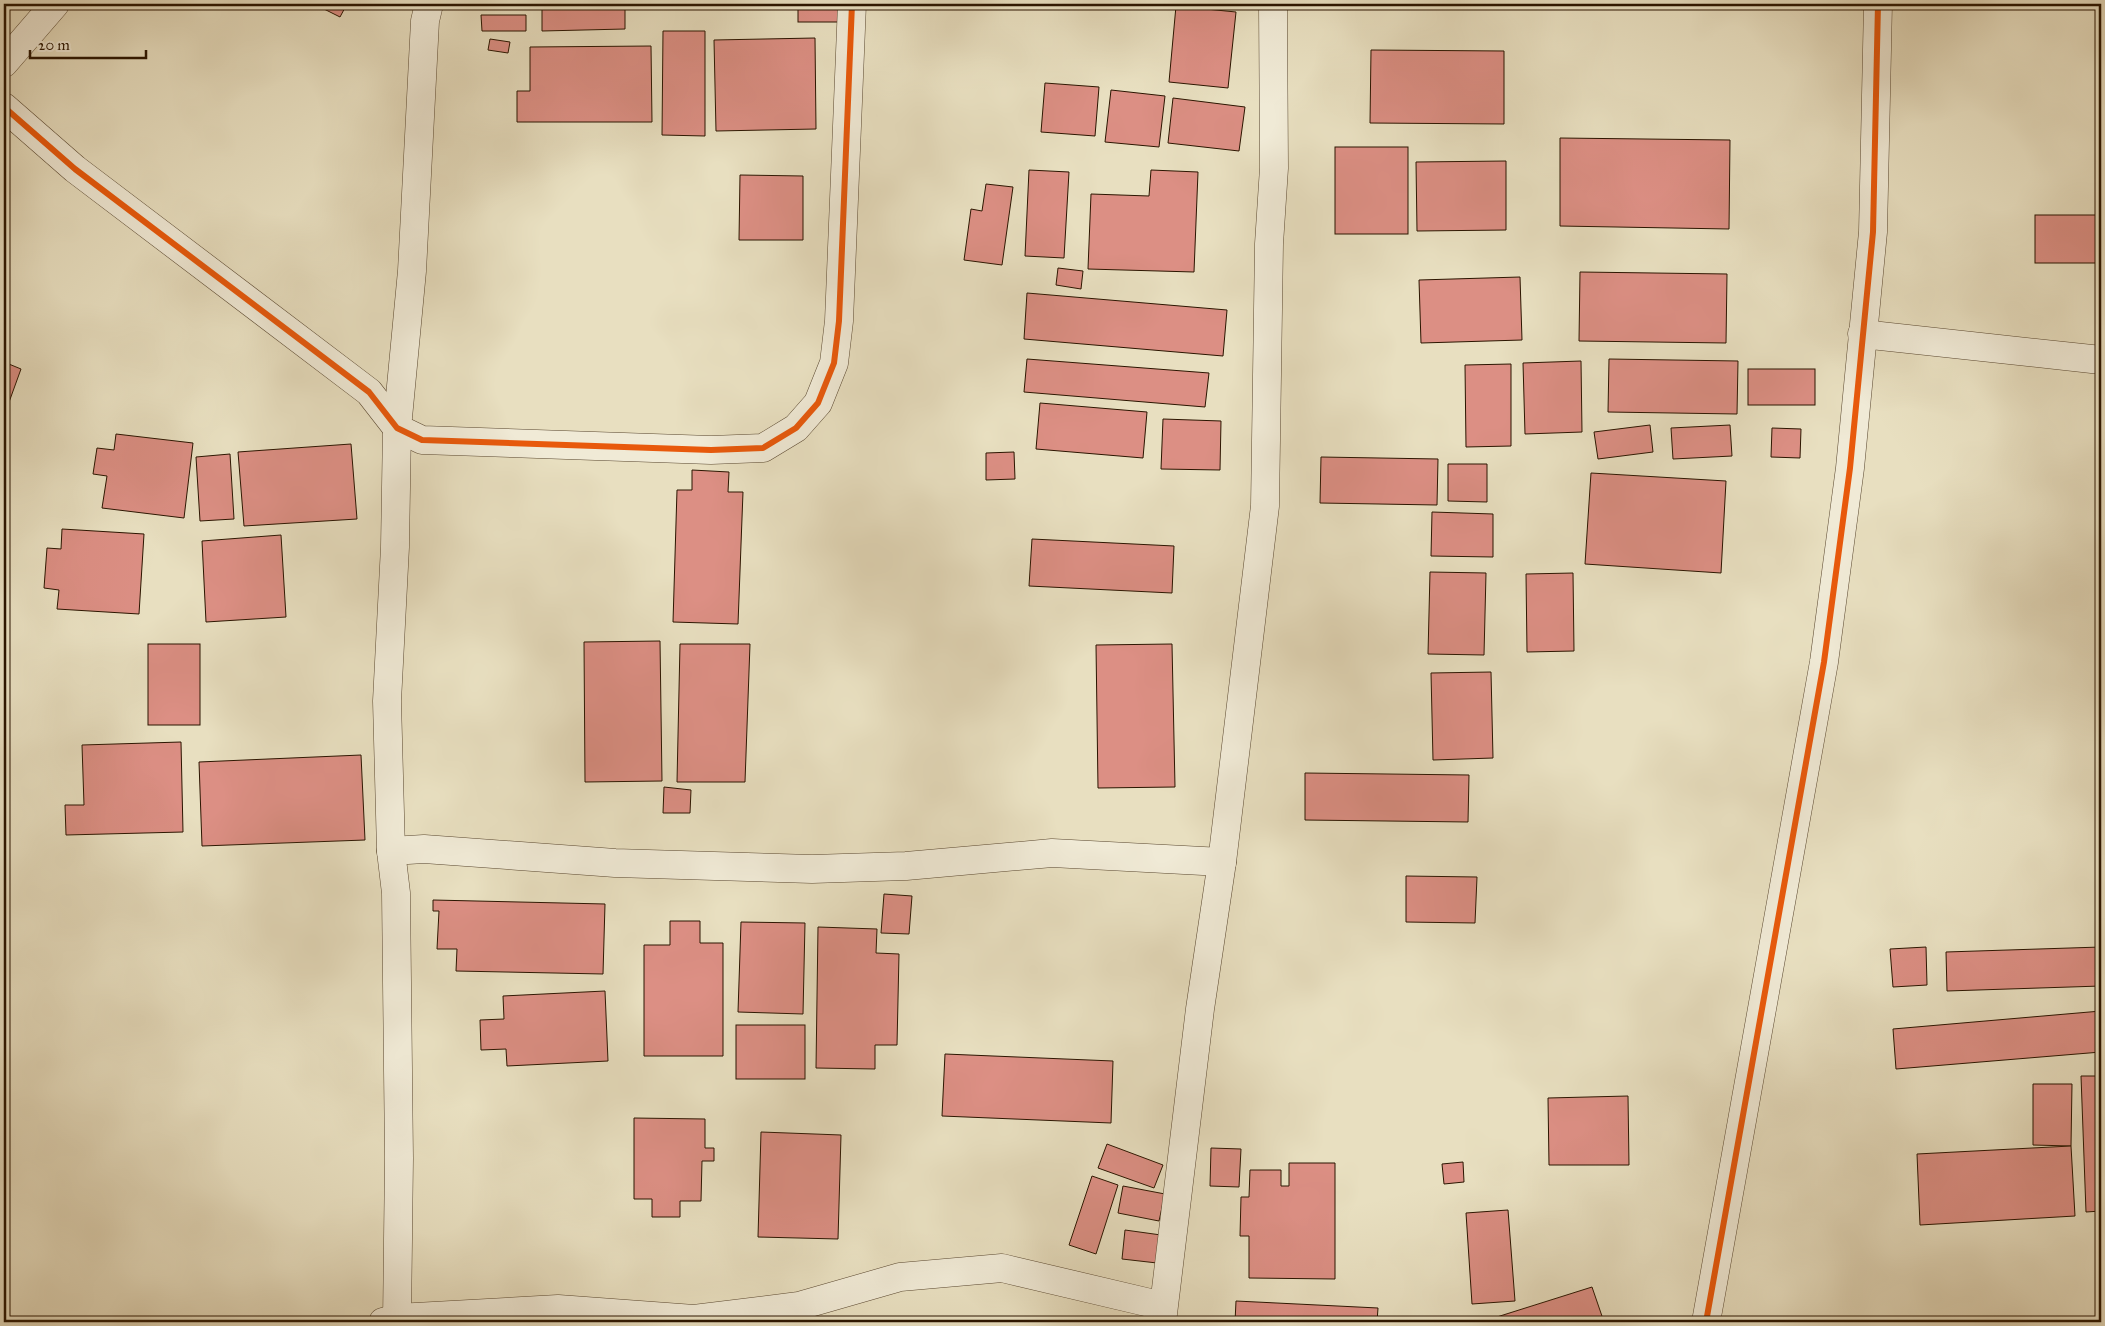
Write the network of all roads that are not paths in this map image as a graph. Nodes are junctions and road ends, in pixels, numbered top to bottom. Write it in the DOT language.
graph roads {
  1 [pos="55,4"];
  2 [pos="430,4"];
  3 [pos="852,4"];
  4 [pos="1273,4"];
  5 [pos="1878,4"];
  6 [pos="4,62"];
  7 [pos="4,107"];
  8 [pos="1862,334"];
  9 [pos="2101,360"];
  10 [pos="397,428"];
  11 [pos="391,851"];
  12 [pos="1222,862"];
  13 [pos="1163,1314"];
  14 [pos="392,1321"];
  15 [pos="1706,1322"];
  1 -- 6 [label="street"];
  2 -- 10 [label="street"];
  3 -- 10 [label="street"];
  4 -- 12 [label="street"];
  5 -- 8 [label="street"];
  7 -- 10 [label="street"];
  8 -- 9 [label="street"];
  8 -- 15 [label="street"];
  10 -- 11 [label="street"];
  11 -- 12 [label="street"];
  11 -- 14 [label="street"];
  12 -- 13 [label="street"];
  13 -- 14 [label="street"];
}
